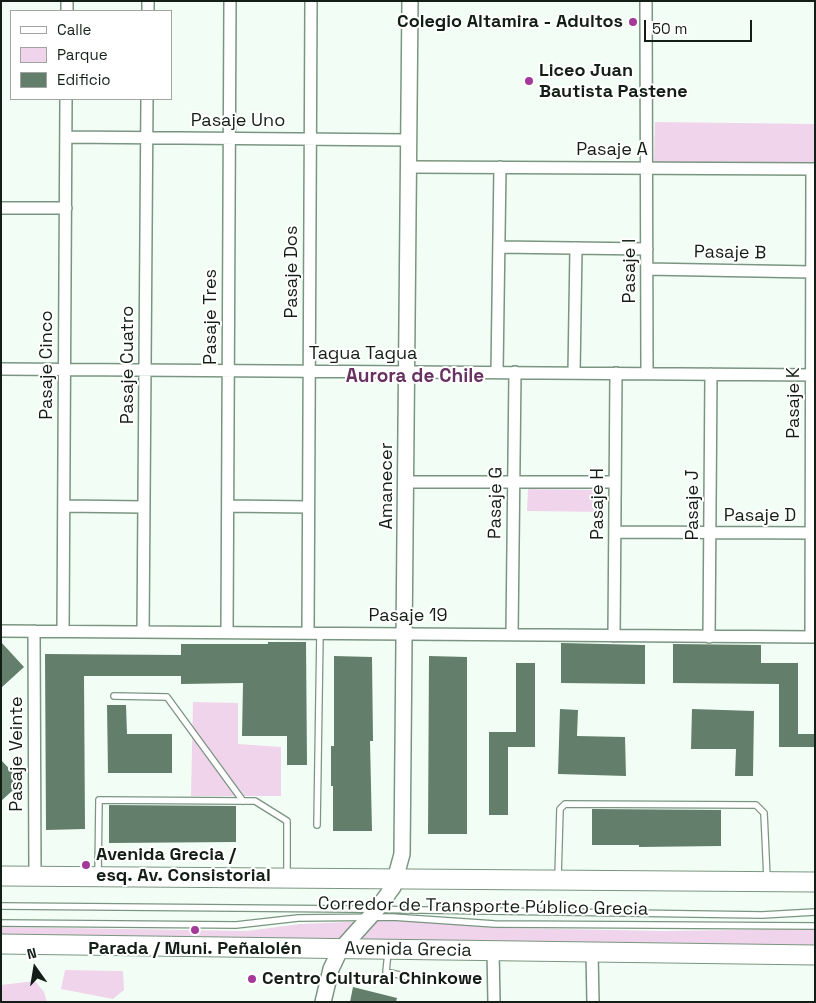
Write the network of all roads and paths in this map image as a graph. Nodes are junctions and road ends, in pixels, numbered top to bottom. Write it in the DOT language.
graph roads {
  1 [pos="230,1"];
  2 [pos="312,1"];
  3 [pos="410,1"];
  4 [pos="646,1"];
  5 [pos="66,100"];
  6 [pos="147,100"];
  7 [pos="66,137"];
  8 [pos="147,138"];
  9 [pos="229,138"];
  10 [pos="311,139"];
  11 [pos="409,140"];
  12 [pos="409,167"];
  13 [pos="500,167"];
  14 [pos="647,168"];
  15 [pos="813,169"];
  16 [pos="1,208"];
  17 [pos="66,208"];
  18 [pos="499,247"];
  19 [pos="576,248"];
  20 [pos="647,249"];
  21 [pos="647,269"];
  22 [pos="812,272"];
  23 [pos="1,369"];
  24 [pos="65,369"];
  25 [pos="145,370"];
  26 [pos="228,370"];
  27 [pos="309,371"];
  28 [pos="407,371"];
  29 [pos="497,372"];
  30 [pos="515,372"];
  31 [pos="574,373"];
  32 [pos="616,373"];
  33 [pos="647,373"];
  34 [pos="711,374"];
  35 [pos="813,374"];
  36 [pos="406,482"];
  37 [pos="514,482"];
  38 [pos="615,482"];
  39 [pos="64,506"];
  40 [pos="144,506"];
  41 [pos="228,506"];
  42 [pos="308,507"];
  43 [pos="615,532"];
  44 [pos="710,533"];
  45 [pos="813,533"];
  46 [pos="1,631"];
  47 [pos="34,631"];
  48 [pos="63,631"];
  49 [pos="143,632"];
  50 [pos="226,632"];
  51 [pos="308,633"];
  52 [pos="320,633"];
  53 [pos="405,633"];
  54 [pos="512,634"];
  55 [pos="614,636"];
  56 [pos="710,637"];
  57 [pos="813,637"];
  58 [pos="114,696"];
  59 [pos="243,801"];
  60 [pos="317,825"];
  61 [pos="1,876"];
  62 [pos="35,877"];
  63 [pos="98,877"];
  64 [pos="286,878"];
  65 [pos="397,878"];
  66 [pos="558,880"];
  67 [pos="767,882"];
  68 [pos="815,882"];
  69 [pos="1,906"];
  70 [pos="815,912"];
  71 [pos="373,913"];
  72 [pos="1,923"];
  73 [pos="815,926"];
  74 [pos="1,944"];
  75 [pos="340,950"];
  76 [pos="388,950"];
  77 [pos="493,951"];
  78 [pos="592,952"];
  79 [pos="815,955"];
  80 [pos="418,978"];
  81 [pos="323,1002"];
  82 [pos="494,1002"];
  83 [pos="593,1002"];
  1 -- 9 [label="street, Pasaje Tres"];
  2 -- 10 [label="street, Pasaje Dos"];
  3 -- 11 [label="street, Amanecer"];
  4 -- 14 [label="street, Pasaje I"];
  5 -- 7 [label="street, Pasaje Cinco"];
  6 -- 8 [label="street, Pasaje Cuatro"];
  7 -- 8 [label="street, Pasaje Uno"];
  7 -- 17 [label="street, Pasaje Cinco"];
  8 -- 9 [label="street, Pasaje Uno"];
  8 -- 25 [label="street, Pasaje Cuatro"];
  9 -- 10 [label="street, Pasaje Uno"];
  9 -- 26 [label="street, Pasaje Tres"];
  10 -- 11 [label="street, Pasaje Uno"];
  10 -- 27 [label="street, Pasaje Dos"];
  11 -- 12 [label="street, Amanecer"];
  12 -- 13 [label="street, Pasaje A"];
  12 -- 28 [label="street, Amanecer"];
  13 -- 14 [label="street, Pasaje A"];
  13 -- 18 [label="street"];
  14 -- 15 [label="street, Pasaje A"];
  14 -- 20 [label="street, Pasaje I"];
  15 -- 22 [label="street, Pasaje K"];
  16 -- 17 [label="street"];
  17 -- 24 [label="street, Pasaje Cinco"];
  18 -- 19 [label="street"];
  18 -- 29 [label="street"];
  19 -- 20 [label="street"];
  19 -- 31 [label="street"];
  20 -- 21 [label="street, Pasaje I"];
  21 -- 22 [label="street, Pasaje B"];
  21 -- 33 [label="street, Pasaje I"];
  22 -- 35 [label="street, Pasaje K"];
  23 -- 24 [label="street, Tagua Tagua"];
  24 -- 25 [label="street, Tagua Tagua"];
  24 -- 39 [label="street, Pasaje Cinco"];
  25 -- 26 [label="street, Tagua Tagua"];
  25 -- 40 [label="street, Pasaje Cuatro"];
  26 -- 27 [label="street, Tagua Tagua"];
  26 -- 41 [label="street, Pasaje Tres"];
  27 -- 28 [label="street, Tagua Tagua"];
  27 -- 42 [label="street, Pasaje Dos"];
  28 -- 29 [label="street, Tagua Tagua"];
  28 -- 36 [label="street, Amanecer"];
  29 -- 30 [label="street, Tagua Tagua"];
  30 -- 31 [label="street, Tagua Tagua"];
  30 -- 37 [label="street, Pasaje G"];
  31 -- 32 [label="street, Tagua Tagua"];
  32 -- 33 [label="street, Tagua Tagua"];
  32 -- 38 [label="street, Pasaje H"];
  33 -- 34 [label="street, Tagua Tagua"];
  34 -- 35 [label="street, Tagua Tagua"];
  34 -- 44 [label="street, Pasaje J"];
  35 -- 45 [label="street, Pasaje K"];
  36 -- 37 [label="street"];
  36 -- 53 [label="street, Amanecer"];
  37 -- 38 [label="street"];
  37 -- 54 [label="street, Pasaje G"];
  38 -- 43 [label="street, Pasaje H"];
  39 -- 40 [label="street"];
  39 -- 48 [label="street, Pasaje Cinco"];
  40 -- 49 [label="street, Pasaje Cuatro"];
  41 -- 42 [label="street"];
  41 -- 50 [label="street, Pasaje Tres"];
  42 -- 51 [label="street, Pasaje Dos"];
  43 -- 44 [label="street, Pasaje D"];
  43 -- 55 [label="street, Pasaje H"];
  44 -- 45 [label="street, Pasaje D"];
  44 -- 56 [label="street, Pasaje J"];
  45 -- 57 [label="street, Pasaje K"];
  46 -- 47 [label="street, Pasaje 19"];
  47 -- 48 [label="street, Pasaje 19"];
  47 -- 62 [label="street, Pasaje Veinte"];
  48 -- 49 [label="street, Pasaje 19"];
  49 -- 50 [label="street, Pasaje 19"];
  50 -- 51 [label="street, Pasaje 19"];
  51 -- 52 [label="street, Pasaje 19"];
  52 -- 53 [label="street, Pasaje 19"];
  52 -- 60 [label="lane"];
  53 -- 54 [label="street, Pasaje 19"];
  53 -- 65 [label="street, Amanecer"];
  54 -- 55 [label="street, Pasaje 19"];
  55 -- 56 [label="street, Pasaje 19"];
  56 -- 57 [label="street, Pasaje 19"];
  58 -- 59 [label="lane"];
  59 -- 63 [label="lane"];
  59 -- 64 [label="lane"];
  61 -- 62 [label="main road"];
  62 -- 63 [label="main road"];
  63 -- 64 [label="main road"];
  64 -- 65 [label="main road"];
  65 -- 66 [label="main road"];
  65 -- 71 [label="street, Amanecer"];
  66 -- 67 [label="main road"];
  66 -- 67 [label="lane"];
  67 -- 68 [label="main road"];
  69 -- 71 [label="lane, Corredor de Transporte Público Grecia"];
  70 -- 71 [label="lane, Corredor de Transporte Público Grecia"];
  71 -- 72 [label="lane, Corredor de Transporte Público Grecia"];
  71 -- 73 [label="lane, Corredor de Transporte Público Grecia"];
  71 -- 75 [label="street, Amanecer"];
  74 -- 75 [label="main road, Avenida Grecia"];
  75 -- 76 [label="main road, Avenida Grecia"];
  75 -- 81 [label="street, Amanecer"];
  76 -- 77 [label="main road, Avenida Grecia"];
  76 -- 80 [label="lane"];
  77 -- 78 [label="main road, Avenida Grecia"];
  77 -- 82 [label="street"];
  78 -- 79 [label="main road, Avenida Grecia"];
  78 -- 83 [label="street"];
}
